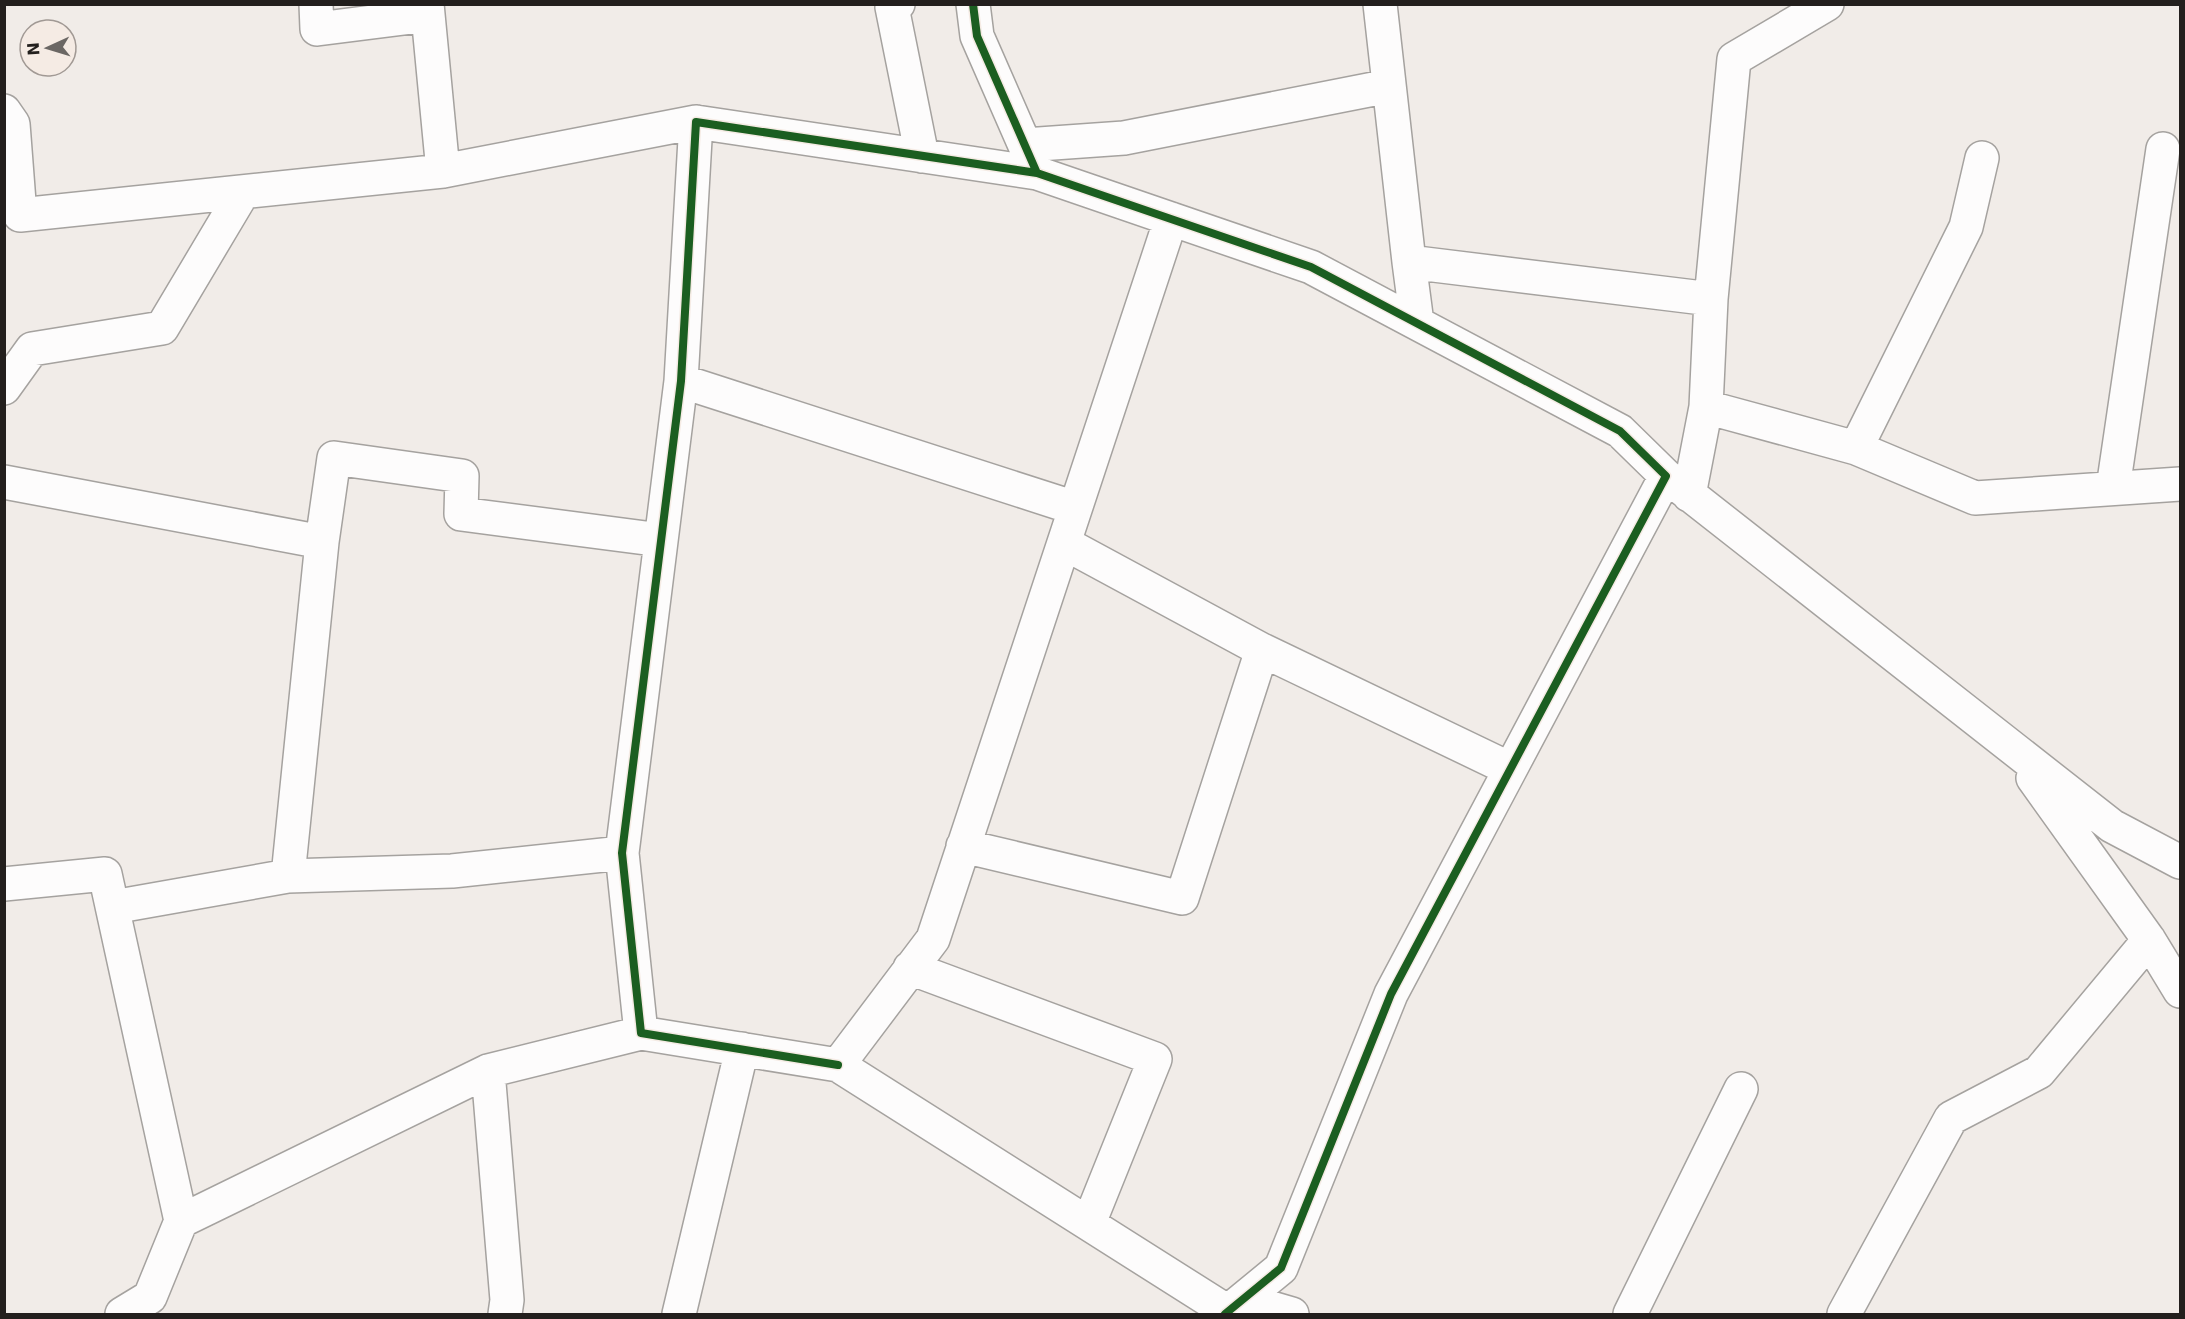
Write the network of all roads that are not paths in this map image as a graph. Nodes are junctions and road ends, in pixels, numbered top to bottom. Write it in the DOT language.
graph roads {
  1 [pos="316,4"];
  2 [pos="973,4"];
  3 [pos="1380,4"];
  4 [pos="1827,4"];
  5 [pos="894,5"];
  6 [pos="427,10"];
  7 [pos="1389,86"];
  8 [pos="4,111"];
  9 [pos="696,122"];
  10 [pos="2163,149"];
  11 [pos="922,156"];
  12 [pos="1982,158"];
  13 [pos="1031,159"];
  14 [pos="443,171"];
  15 [pos="243,192"];
  16 [pos="1171,219"];
  17 [pos="1409,262"];
  18 [pos="1711,299"];
  19 [pos="1417,323"];
  20 [pos="681,381"];
  21 [pos="4,388"];
  22 [pos="1706,407"];
  23 [pos="1856,448"];
  24 [pos="4,482"];
  25 [pos="2181,484"];
  26 [pos="1678,486"];
  27 [pos="2113,488"];
  28 [pos="1075,508"];
  29 [pos="661,540"];
  30 [pos="322,542"];
  31 [pos="1064,543"];
  32 [pos="1262,650"];
  33 [pos="2011,747"];
  34 [pos="1510,769"];
  35 [pos="963,846"];
  36 [pos="622,853"];
  37 [pos="2181,862"];
  38 [pos="288,876"];
  39 [pos="4,884"];
  40 [pos="113,907"];
  41 [pos="2149,940"];
  42 [pos="910,968"];
  43 [pos="2181,991"];
  44 [pos="641,1033"];
  45 [pos="742,1049"];
  46 [pos="838,1065"];
  47 [pos="488,1071"];
  48 [pos="1741,1089"];
  49 [pos="181,1221"];
  50 [pos="1089,1223"];
  51 [pos="1232,1309"];
  52 [pos="122,1314"];
  53 [pos="505,1314"];
  54 [pos="679,1314"];
  55 [pos="1292,1314"];
  56 [pos="1630,1314"];
  57 [pos="1844,1314"];
  1 -- 6 [label="street"];
  2 -- 13 [label="street"];
  3 -- 7 [label="street"];
  4 -- 18 [label="street"];
  5 -- 11 [label="street"];
  6 -- 14 [label="street"];
  7 -- 13 [label="street"];
  7 -- 17 [label="street"];
  8 -- 15 [label="street"];
  9 -- 11 [label="street"];
  9 -- 14 [label="street"];
  9 -- 20 [label="street"];
  10 -- 27 [label="street"];
  11 -- 13 [label="street"];
  12 -- 23 [label="street"];
  13 -- 16 [label="street"];
  14 -- 15 [label="street"];
  15 -- 21 [label="street"];
  16 -- 19 [label="street"];
  16 -- 28 [label="street"];
  17 -- 18 [label="street"];
  17 -- 19 [label="street"];
  18 -- 22 [label="street"];
  19 -- 26 [label="street"];
  20 -- 28 [label="street"];
  20 -- 29 [label="street"];
  22 -- 23 [label="street"];
  22 -- 26 [label="street"];
  23 -- 27 [label="street"];
  24 -- 30 [label="street"];
  25 -- 27 [label="street"];
  26 -- 33 [label="street"];
  26 -- 34 [label="street"];
  28 -- 31 [label="street"];
  29 -- 30 [label="street"];
  29 -- 36 [label="street"];
  30 -- 38 [label="street"];
  31 -- 32 [label="street"];
  31 -- 35 [label="street"];
  32 -- 34 [label="street"];
  32 -- 35 [label="street"];
  33 -- 37 [label="street"];
  33 -- 41 [label="street"];
  34 -- 51 [label="street"];
  35 -- 42 [label="street"];
  36 -- 38 [label="street"];
  36 -- 44 [label="street"];
  38 -- 40 [label="street"];
  39 -- 40 [label="street"];
  40 -- 49 [label="street"];
  41 -- 43 [label="street"];
  41 -- 57 [label="street"];
  42 -- 46 [label="street"];
  42 -- 50 [label="street"];
  44 -- 45 [label="street"];
  44 -- 47 [label="street"];
  45 -- 46 [label="street"];
  45 -- 54 [label="street"];
  46 -- 50 [label="street"];
  47 -- 49 [label="street"];
  47 -- 53 [label="street"];
  48 -- 56 [label="street"];
  49 -- 52 [label="street"];
  50 -- 51 [label="street"];
  51 -- 55 [label="street"];
}
